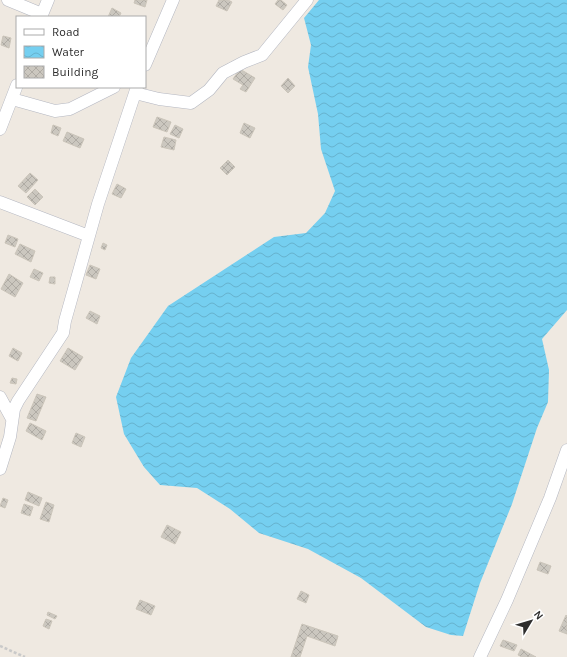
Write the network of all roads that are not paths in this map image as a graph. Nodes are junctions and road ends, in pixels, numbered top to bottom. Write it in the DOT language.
graph roads {
  1 [pos="8,0"];
  2 [pos="48,0"];
  3 [pos="173,0"];
  4 [pos="307,0"];
  5 [pos="42,15"];
  6 [pos="146,63"];
  7 [pos="16,87"];
  8 [pos="112,88"];
  9 [pos="136,90"];
  10 [pos="12,99"];
  11 [pos="0,129"];
  12 [pos="0,202"];
  13 [pos="89,236"];
  14 [pos="0,397"];
  15 [pos="12,419"];
  16 [pos="567,450"];
  17 [pos="564,465"];
  18 [pos="0,468"];
  19 [pos="480,657"];
  1 -- 5 [label="street"];
  2 -- 5 [label="street"];
  3 -- 6 [label="street"];
  4 -- 9 [label="street"];
  7 -- 10 [label="street"];
  8 -- 10 [label="street"];
  9 -- 13 [label="street"];
  10 -- 11 [label="street"];
  12 -- 13 [label="street"];
  13 -- 15 [label="street"];
  14 -- 15 [label="street"];
  15 -- 18 [label="street"];
  16 -- 17 [label="street"];
  17 -- 19 [label="street"];
}
